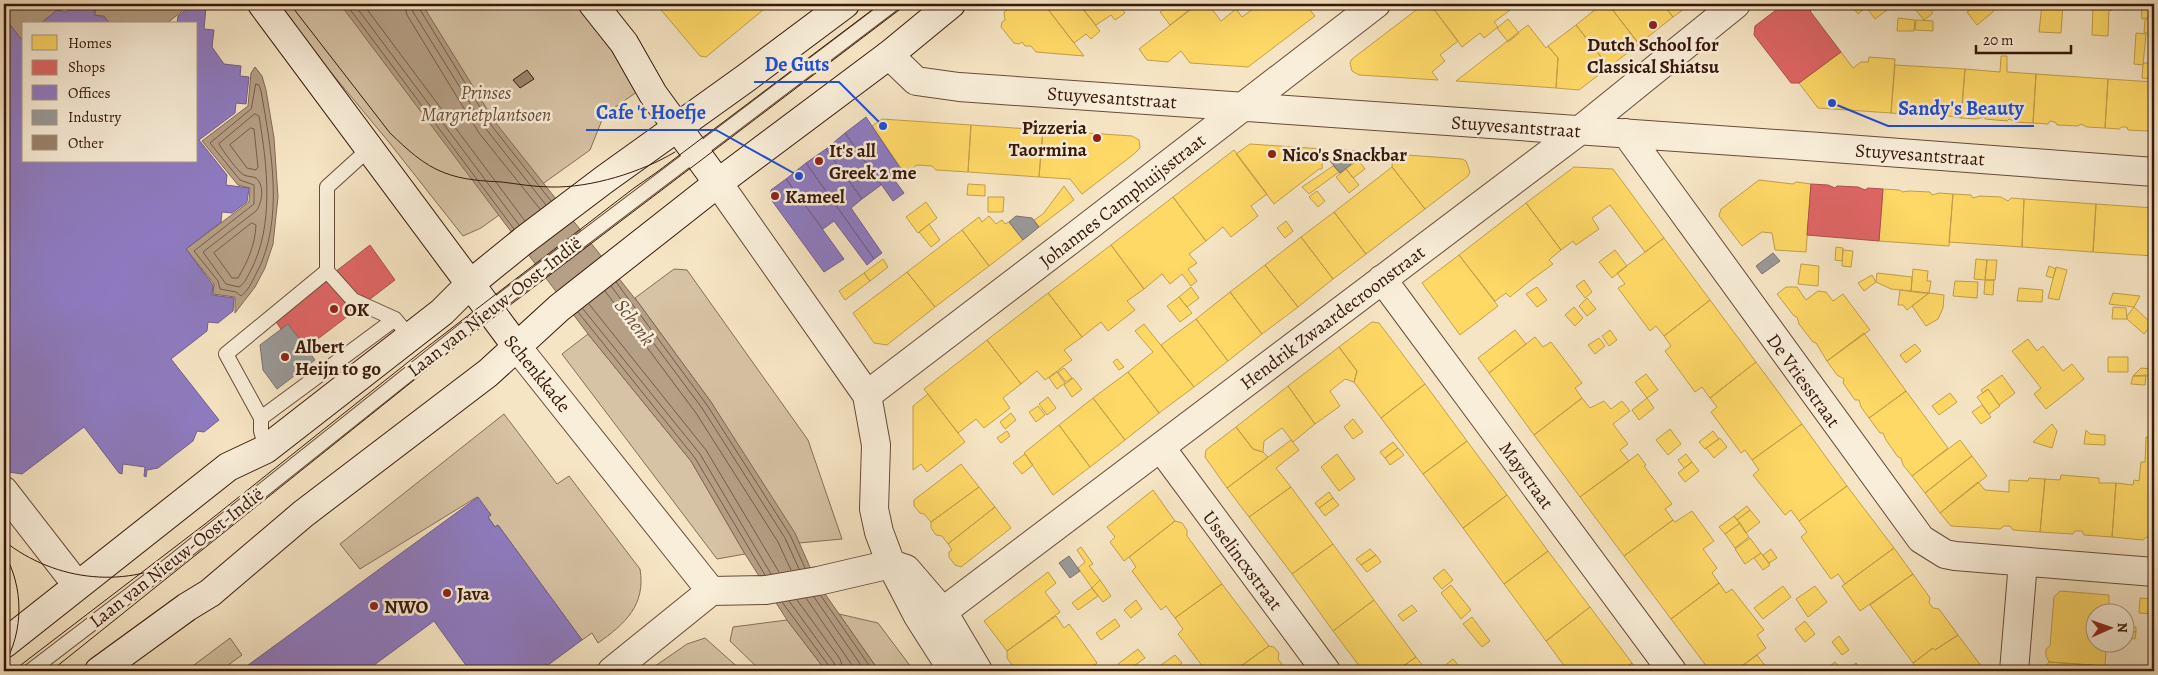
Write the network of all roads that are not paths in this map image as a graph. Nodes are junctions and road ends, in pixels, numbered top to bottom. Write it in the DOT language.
graph roads {
  1 [pos="262,4"];
  2 [pos="593,4"];
  3 [pos="893,4"];
  4 [pos="951,4"];
  5 [pos="1376,4"];
  6 [pos="1736,4"];
  7 [pos="833,8"];
  8 [pos="889,55"];
  9 [pos="1242,107"];
  10 [pos="677,128"];
  11 [pos="1579,131"];
  12 [pos="1626,133"];
  13 [pos="370,148"];
  14 [pos="695,153"];
  15 [pos="2154,172"];
  16 [pos="718,183"];
  17 [pos="327,271"];
  18 [pos="1382,279"];
  19 [pos="470,284"];
  20 [pos="488,310"];
  21 [pos="403,328"];
  22 [pos="518,347"];
  23 [pos="867,395"];
  24 [pos="261,418"];
  25 [pos="1161,448"];
  26 [pos="266,449"];
  27 [pos="4,491"];
  28 [pos="2023,562"];
  29 [pos="891,564"];
  30 [pos="2154,572"];
  31 [pos="77,586"];
  32 [pos="711,591"];
  33 [pos="934,618"];
  34 [pos="4,644"];
  35 [pos="30,671"];
  36 [pos="99,671"];
  37 [pos="612,671"];
  38 [pos="953,671"];
  39 [pos="978,671"];
  40 [pos="1326,671"];
  41 [pos="1672,671"];
  42 [pos="2014,671"];
  1 -- 13 [label="street, Schenkkade"];
  2 -- 10 [label="street"];
  3 -- 14 [label="lane, Laan van Nieuw-Oost-Indië"];
  4 -- 8 [label="street"];
  5 -- 9 [label="street, Johannes Camphuijsstraat"];
  6 -- 11 [label="street, Hendrik Zwaardecroonstraat"];
  7 -- 10 [label="street, Laan van Nieuw-Oost-Indië"];
  8 -- 9 [label="street, Stuyvesantstraat"];
  8 -- 16 [label="street"];
  9 -- 11 [label="street, Stuyvesantstraat"];
  9 -- 23 [label="street, Johannes Camphuijsstraat"];
  10 -- 14 [label="street"];
  10 -- 19 [label="street, Laan van Nieuw-Oost-Indië"];
  11 -- 12 [label="street, Stuyvesantstraat"];
  11 -- 18 [label="street, Hendrik Zwaardecroonstraat"];
  12 -- 15 [label="street, Stuyvesantstraat"];
  12 -- 28 [label="street, De Vriesstraat"];
  13 -- 17 [label="lane"];
  13 -- 19 [label="street, Schenkkade"];
  14 -- 16 [label="street"];
  14 -- 20 [label="lane, Laan van Nieuw-Oost-Indië"];
  16 -- 22 [label="street"];
  16 -- 23 [label="street"];
  17 -- 21 [label="lane"];
  17 -- 24 [label="lane"];
  18 -- 25 [label="street, Hendrik Zwaardecroonstraat"];
  18 -- 41 [label="street, Maystraat"];
  19 -- 20 [label="street, Schenkkade"];
  19 -- 21 [label="street, Laan van Nieuw-Oost-Indië"];
  20 -- 22 [label="street, Schenkkade"];
  20 -- 35 [label="lane, Laan van Nieuw-Oost-Indië"];
  21 -- 24 [label="lane"];
  21 -- 26 [label="street, Laan van Nieuw-Oost-Indië"];
  22 -- 32 [label="street, Schenkkade"];
  22 -- 36 [label="street"];
  23 -- 29 [label="street"];
  24 -- 26 [label="lane"];
  25 -- 33 [label="street, Hendrik Zwaardecroonstraat"];
  25 -- 40 [label="street, Usselincxstraat"];
  26 -- 31 [label="street, Laan van Nieuw-Oost-Indië"];
  27 -- 31 [label="street"];
  28 -- 30 [label="street, De Vriesstraat"];
  28 -- 42 [label="street"];
  29 -- 32 [label="street"];
  29 -- 33 [label="street"];
  31 -- 34 [label="street, Laan van Nieuw-Oost-Indië"];
  32 -- 37 [label="street"];
  33 -- 38 [label="street"];
  33 -- 39 [label="street"];
}
